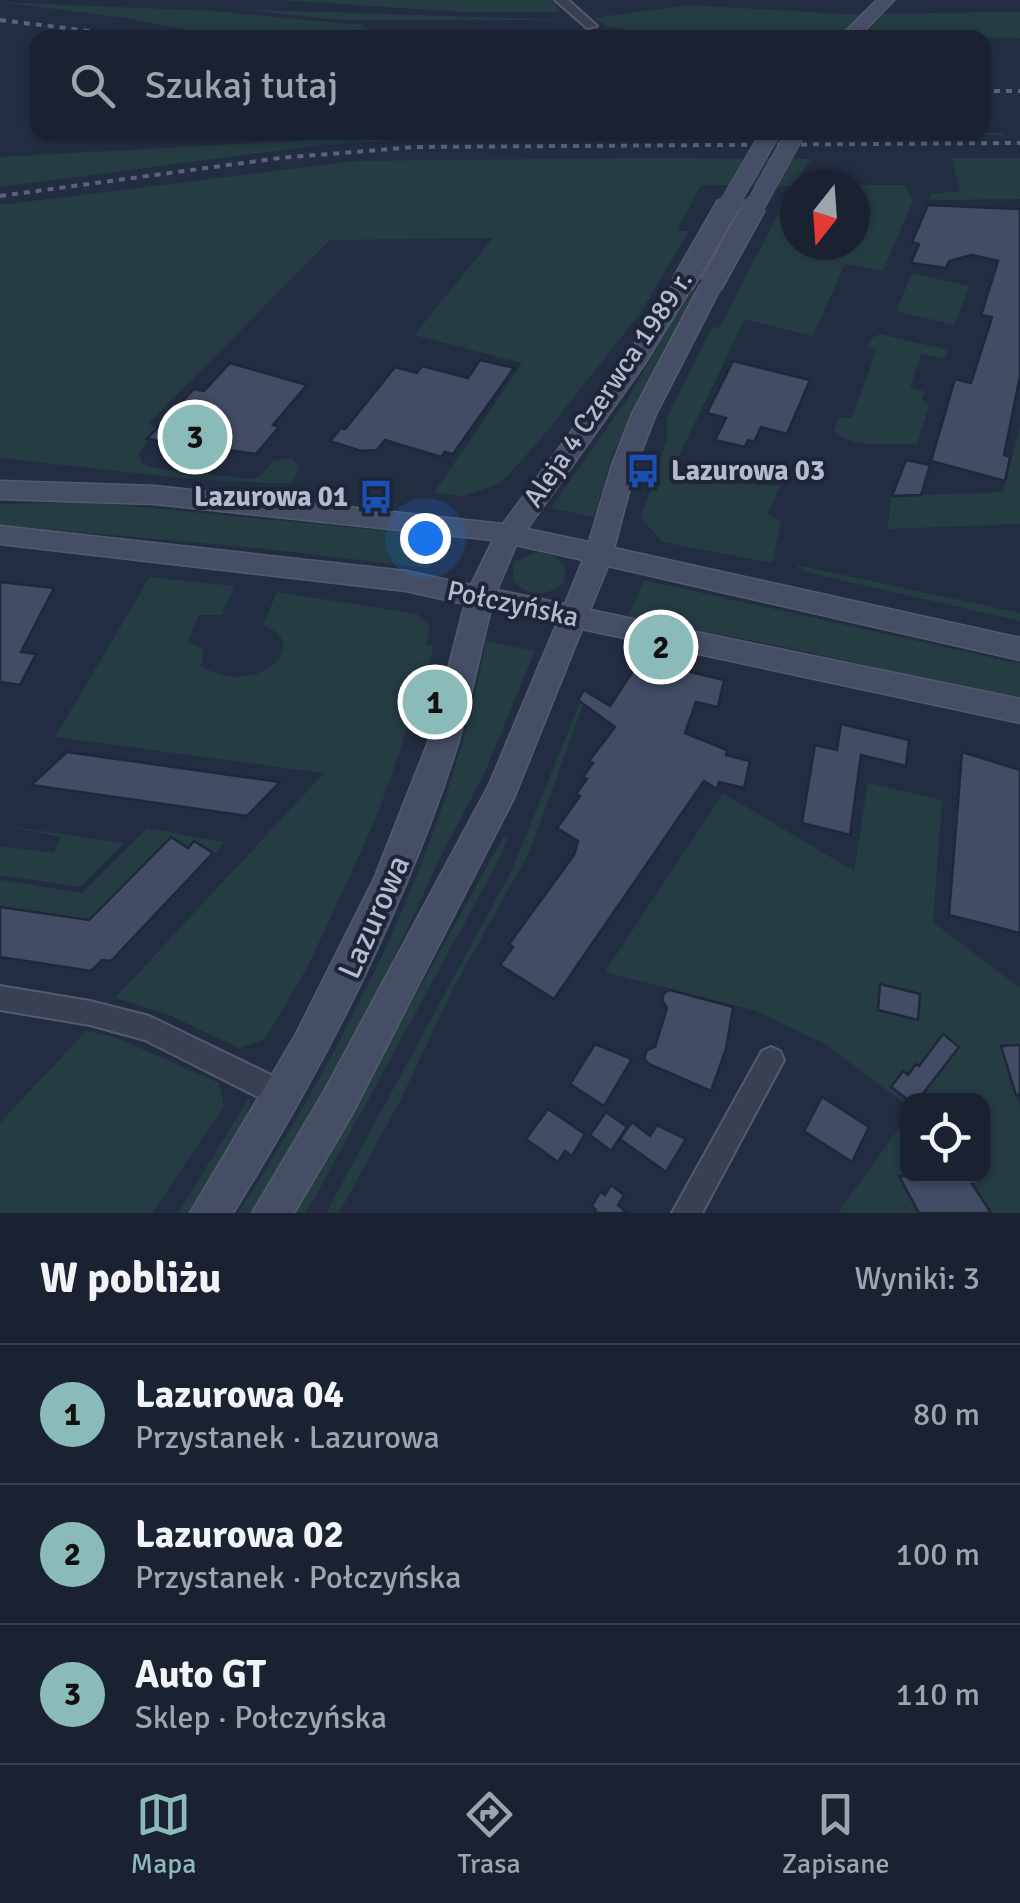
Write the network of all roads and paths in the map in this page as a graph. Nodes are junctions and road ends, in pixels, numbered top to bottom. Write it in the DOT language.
graph roads {
  1 [pos="561,0"];
  2 [pos="893,4"];
  3 [pos="591,26"];
  4 [pos="858,30"];
  5 [pos="876,30"];
  6 [pos="766,140"];
  7 [pos="792,140"];
  8 [pos="0,490"];
  9 [pos="510,534"];
  10 [pos="0,535"];
  11 [pos="598,554"];
  12 [pos="482,597"];
  13 [pos="572,616"];
  14 [pos="1020,648"];
  15 [pos="1020,711"];
  16 [pos="0,998"];
  17 [pos="771,1060"];
  18 [pos="284,1096"];
  19 [pos="210,1213"];
  20 [pos="272,1213"];
  21 [pos="686,1213"];
  1 -- 3 [label="street"];
  2 -- 4 [label="main road"];
  2 -- 5 [label="main road"];
  6 -- 9 [label="main road, Aleja 4 Czerwca 1989 r., bridge"];
  7 -- 11 [label="main road, Aleja 4 Czerwca 1989 r., bridge"];
  8 -- 9 [label="main road"];
  9 -- 11 [label="main road"];
  9 -- 12 [label="main road, Aleja 4 Czerwca 1989 r."];
  10 -- 12 [label="main road, Połczyńska"];
  11 -- 13 [label="main road, Aleja 4 Czerwca 1989 r."];
  11 -- 14 [label="main road"];
  12 -- 13 [label="main road, Połczyńska"];
  12 -- 18 [label="main road, Lazurowa"];
  13 -- 15 [label="main road, Połczyńska"];
  13 -- 20 [label="main road, Lazurowa"];
  16 -- 18 [label="street"];
  17 -- 21 [label="street"];
  18 -- 19 [label="main road, Lazurowa"];
}
